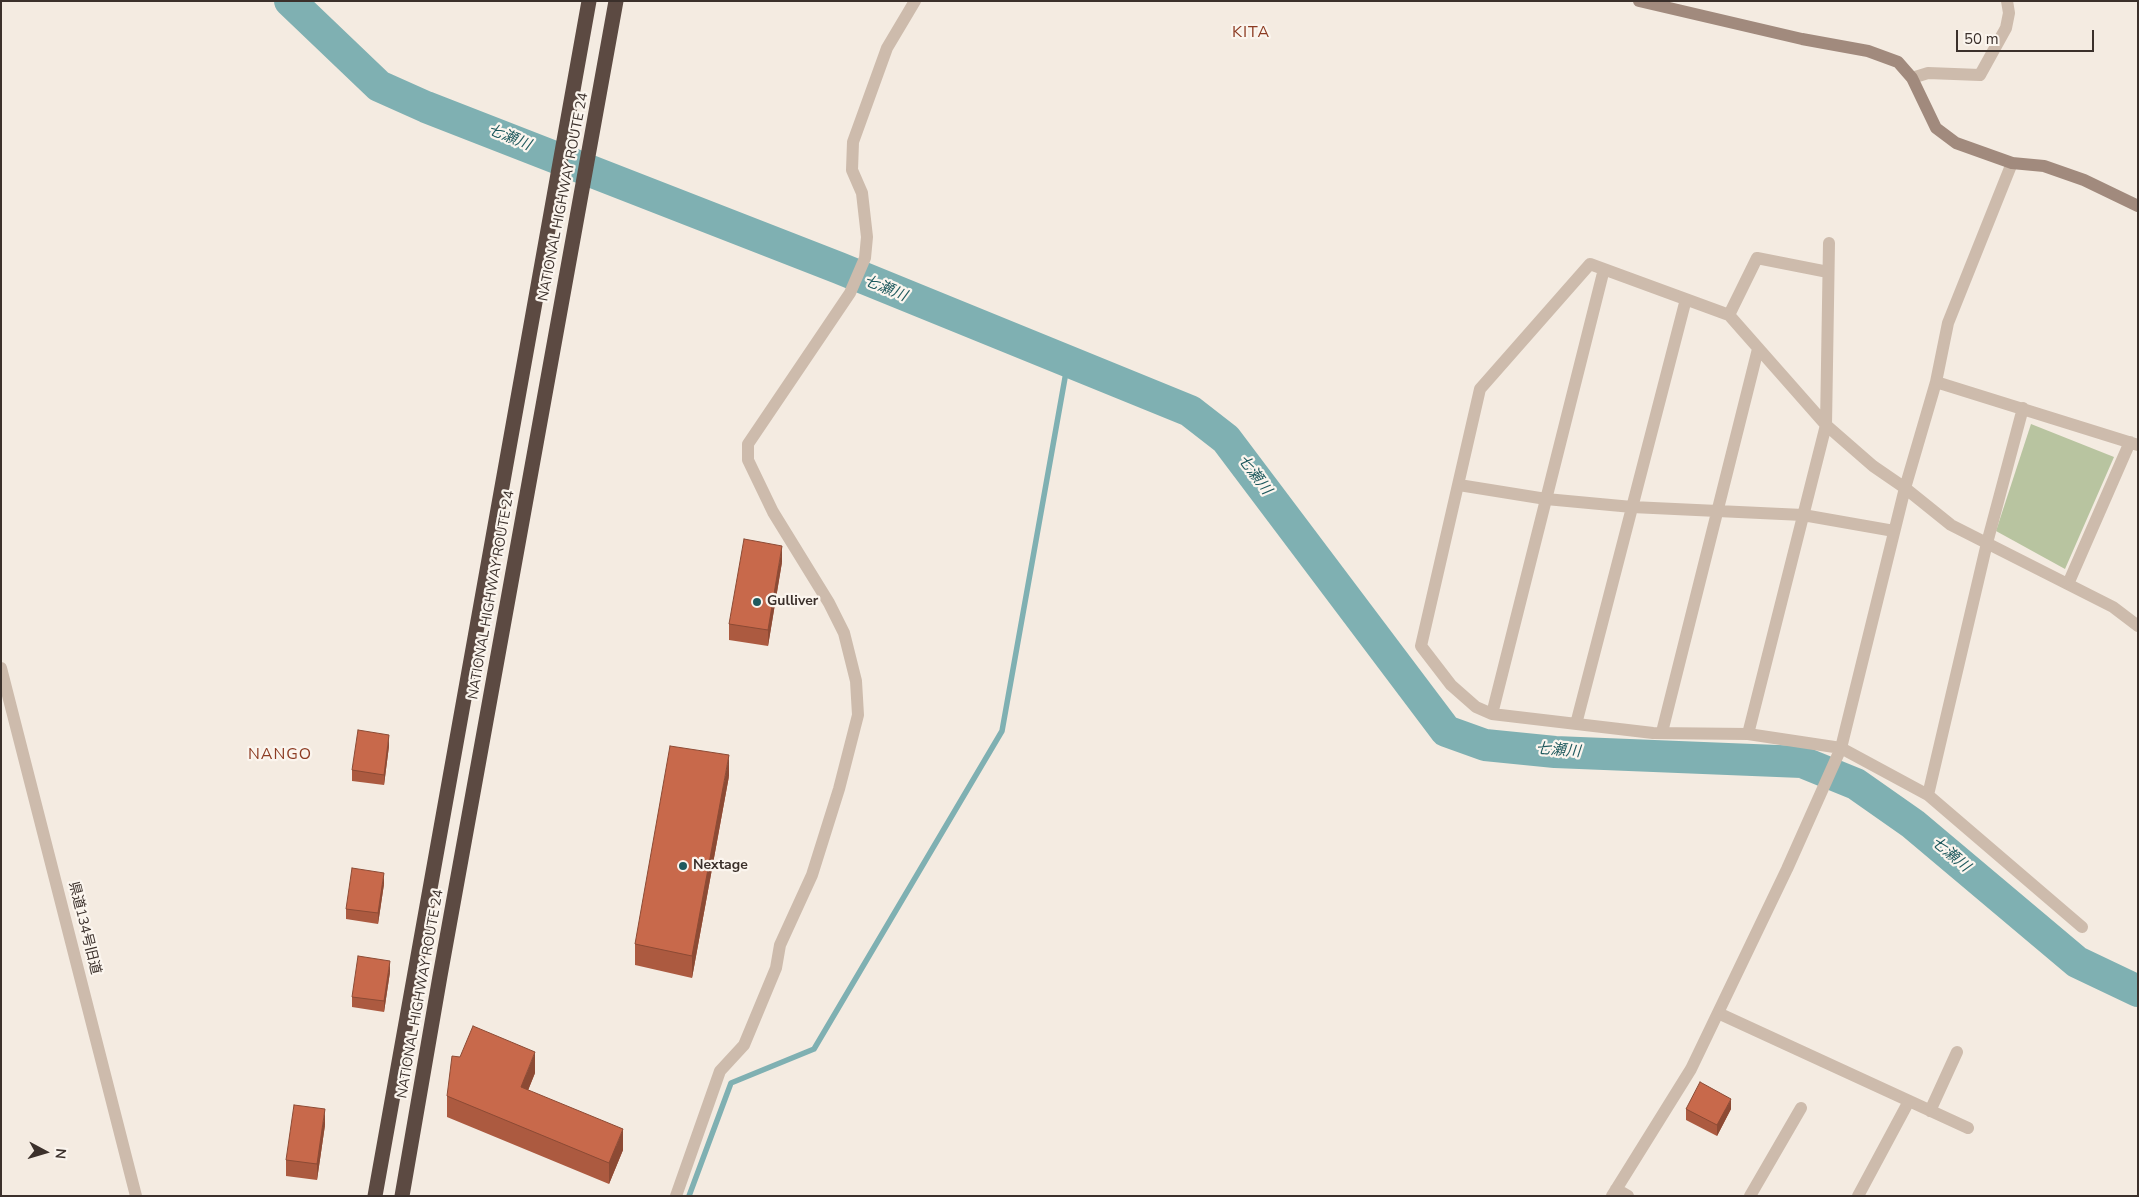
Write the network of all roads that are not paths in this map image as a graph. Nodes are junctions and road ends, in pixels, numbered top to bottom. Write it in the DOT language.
graph roads {
  1 [pos="589,1"];
  2 [pos="616,1"];
  3 [pos="915,1"];
  4 [pos="1639,1"];
  5 [pos="2007,1"];
  6 [pos="1912,78"];
  7 [pos="2012,163"];
  8 [pos="2138,206"];
  9 [pos="1829,243"];
  10 [pos="1604,269"];
  11 [pos="1828,272"];
  12 [pos="1686,299"];
  13 [pos="1730,315"];
  14 [pos="1758,349"];
  15 [pos="1936,382"];
  16 [pos="2023,408"];
  17 [pos="1826,425"];
  18 [pos="2134,444"];
  19 [pos="1459,485"];
  20 [pos="1905,488"];
  21 [pos="1546,499"];
  22 [pos="1632,507"];
  23 [pos="1716,512"];
  24 [pos="1802,515"];
  25 [pos="1894,531"];
  26 [pos="1986,543"];
  27 [pos="2068,584"];
  28 [pos="2137,623"];
  29 [pos="1,668"];
  30 [pos="1492,714"];
  31 [pos="1576,724"];
  32 [pos="1662,732"];
  33 [pos="1748,734"];
  34 [pos="1841,748"];
  35 [pos="1928,795"];
  36 [pos="2082,927"];
  37 [pos="1718,1013"];
  38 [pos="1957,1052"];
  39 [pos="1909,1102"];
  40 [pos="1801,1108"];
  41 [pos="1930,1111"];
  42 [pos="1968,1128"];
  43 [pos="1614,1193"];
  44 [pos="136,1196"];
  45 [pos="375,1196"];
  46 [pos="402,1196"];
  47 [pos="676,1196"];
  48 [pos="1628,1196"];
  49 [pos="1750,1196"];
  50 [pos="1858,1196"];
  1 -- 45 [label="highway, NATIONAL HIGHWAY ROUTE 24"];
  2 -- 46 [label="highway, NATIONAL HIGHWAY ROUTE 24"];
  3 -- 47 [label="street"];
  4 -- 6 [label="street"];
  5 -- 6 [label="street"];
  6 -- 7 [label="street"];
  7 -- 8 [label="street"];
  7 -- 15 [label="street"];
  9 -- 11 [label="street"];
  10 -- 12 [label="street"];
  10 -- 19 [label="street"];
  10 -- 21 [label="street"];
  11 -- 13 [label="street"];
  11 -- 17 [label="street"];
  12 -- 13 [label="street"];
  12 -- 22 [label="street"];
  13 -- 14 [label="street"];
  14 -- 17 [label="street"];
  14 -- 23 [label="street"];
  15 -- 16 [label="street"];
  15 -- 20 [label="street"];
  16 -- 18 [label="street"];
  16 -- 26 [label="street"];
  17 -- 20 [label="street"];
  17 -- 24 [label="street"];
  18 -- 27 [label="street"];
  19 -- 21 [label="street"];
  19 -- 30 [label="street"];
  20 -- 25 [label="street"];
  20 -- 26 [label="street"];
  21 -- 22 [label="street"];
  21 -- 30 [label="street"];
  22 -- 23 [label="street"];
  22 -- 31 [label="street"];
  23 -- 24 [label="street"];
  23 -- 32 [label="street"];
  24 -- 25 [label="street"];
  24 -- 33 [label="street"];
  25 -- 34 [label="street"];
  26 -- 27 [label="street"];
  26 -- 35 [label="street"];
  27 -- 28 [label="street"];
  29 -- 44 [label="street, 県道134号旧道"];
  30 -- 31 [label="street"];
  31 -- 32 [label="street"];
  32 -- 33 [label="street"];
  33 -- 34 [label="street"];
  34 -- 35 [label="street"];
  34 -- 37 [label="street"];
  35 -- 36 [label="street"];
  37 -- 39 [label="street"];
  37 -- 43 [label="street"];
  38 -- 41 [label="street"];
  39 -- 41 [label="street"];
  39 -- 50 [label="street"];
  40 -- 49 [label="street"];
  41 -- 42 [label="street"];
  43 -- 48 [label="street"];
}
